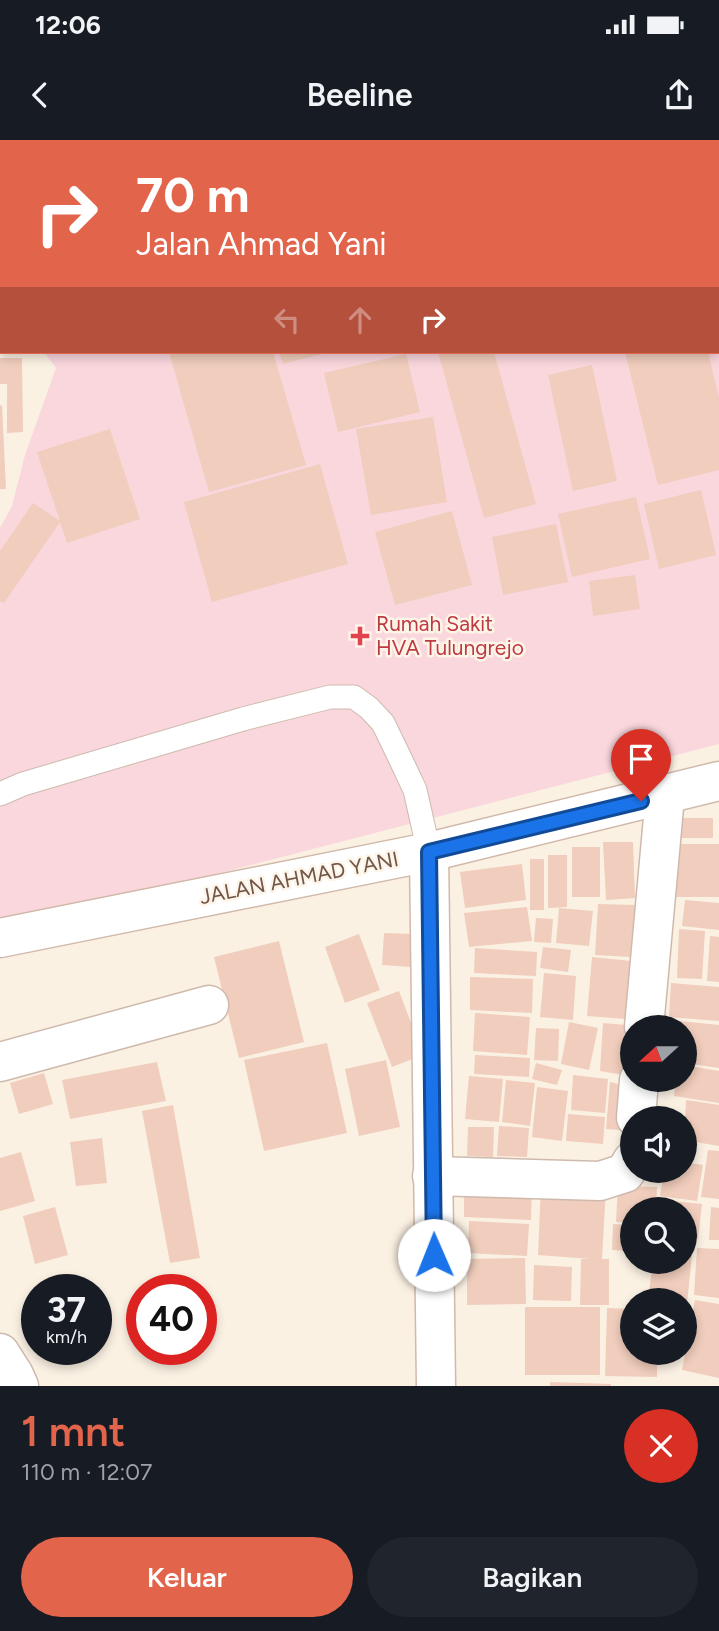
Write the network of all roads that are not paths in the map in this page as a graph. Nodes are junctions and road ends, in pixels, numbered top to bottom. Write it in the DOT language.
graph roads {
  1 [pos="719,781"];
  2 [pos="0,794"];
  3 [pos="665,796"];
  4 [pos="429,852"];
  5 [pos="0,939"];
  6 [pos="209,1005"];
  7 [pos="645,1015"];
  8 [pos="0,1062"];
  9 [pos="620,1175"];
  10 [pos="432,1176"];
  11 [pos="0,1353"];
  12 [pos="19,1386"];
  13 [pos="436,1386"];
  1 -- 3 [label="street, JALAN AHMAD YANI"];
  2 -- 4 [label="lane"];
  3 -- 4 [label="street, JALAN AHMAD YANI"];
  3 -- 7 [label="street"];
  4 -- 5 [label="street, JALAN AHMAD YANI"];
  4 -- 10 [label="street"];
  6 -- 8 [label="street"];
  9 -- 10 [label="street"];
  10 -- 13 [label="street"];
  11 -- 12 [label="street"];
}
